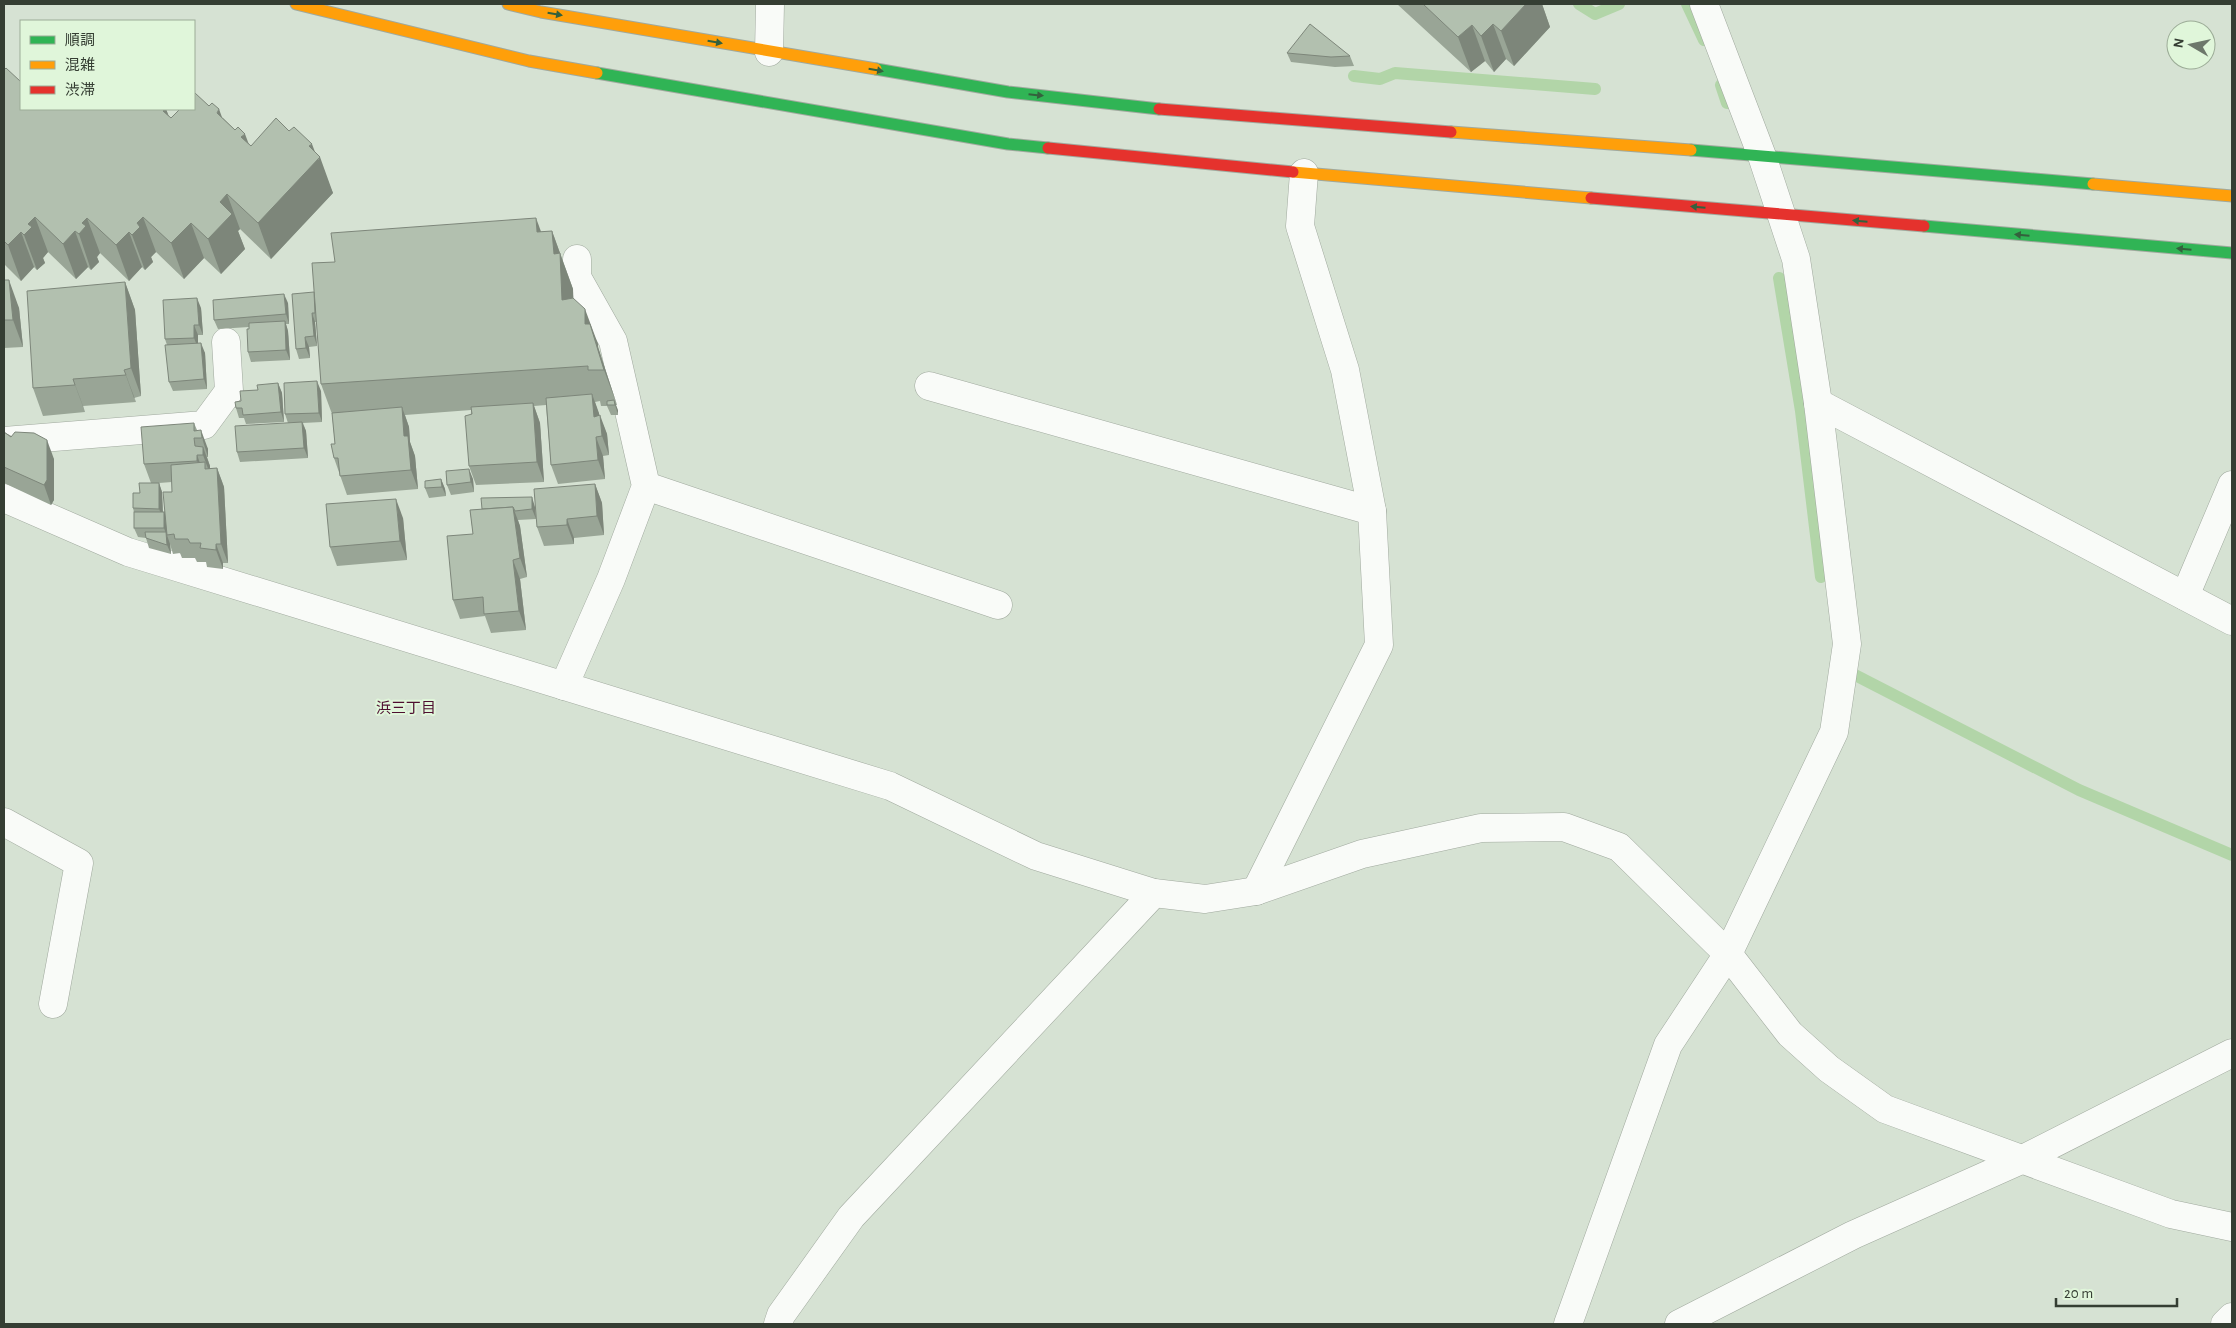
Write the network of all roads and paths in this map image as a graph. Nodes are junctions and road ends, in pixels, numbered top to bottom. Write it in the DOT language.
graph roads {
  1 [pos="296,4"];
  2 [pos="508,4"];
  3 [pos="770,4"];
  4 [pos="1704,4"];
  5 [pos="769,52"];
  6 [pos="1762,156"];
  7 [pos="1304,173"];
  8 [pos="2232,196"];
  9 [pos="1780,214"];
  10 [pos="2232,253"];
  11 [pos="577,259"];
  12 [pos="226,342"];
  13 [pos="929,386"];
  14 [pos="1818,403"];
  15 [pos="4,441"];
  16 [pos="2232,485"];
  17 [pos="646,486"];
  18 [pos="4,498"];
  19 [pos="1372,511"];
  20 [pos="2185,596"];
  21 [pos="998,605"];
  22 [pos="2232,621"];
  23 [pos="564,686"];
  24 [pos="4,822"];
  25 [pos="1256,891"];
  26 [pos="1154,893"];
  27 [pos="1728,954"];
  28 [pos="52,1004"];
  29 [pos="2232,1053"];
  30 [pos="2021,1160"];
  31 [pos="2232,1227"];
  32 [pos="2232,1317"];
  33 [pos="778,1324"];
  34 [pos="1568,1324"];
  35 [pos="1679,1324"];
  36 [pos="2225,1324"];
  1 -- 7 [label="street"];
  2 -- 5 [label="street, one-way"];
  3 -- 5 [label="street"];
  4 -- 6 [label="street"];
  5 -- 6 [label="street, one-way"];
  6 -- 8 [label="street"];
  6 -- 9 [label="street"];
  9 -- 7 [label="street, one-way"];
  7 -- 19 [label="street"];
  10 -- 9 [label="street, one-way"];
  9 -- 14 [label="street"];
  11 -- 17 [label="street"];
  12 -- 15 [label="street"];
  13 -- 19 [label="street"];
  14 -- 20 [label="street"];
  14 -- 27 [label="street"];
  16 -- 20 [label="street"];
  17 -- 21 [label="street"];
  17 -- 23 [label="street"];
  18 -- 23 [label="street"];
  19 -- 25 [label="street"];
  20 -- 22 [label="street"];
  23 -- 26 [label="street"];
  24 -- 28 [label="street"];
  25 -- 26 [label="street"];
  25 -- 27 [label="street"];
  26 -- 33 [label="street"];
  27 -- 30 [label="street"];
  27 -- 34 [label="street"];
  29 -- 30 [label="street"];
  30 -- 31 [label="street"];
  30 -- 35 [label="street"];
  32 -- 36 [label="street"];
}
